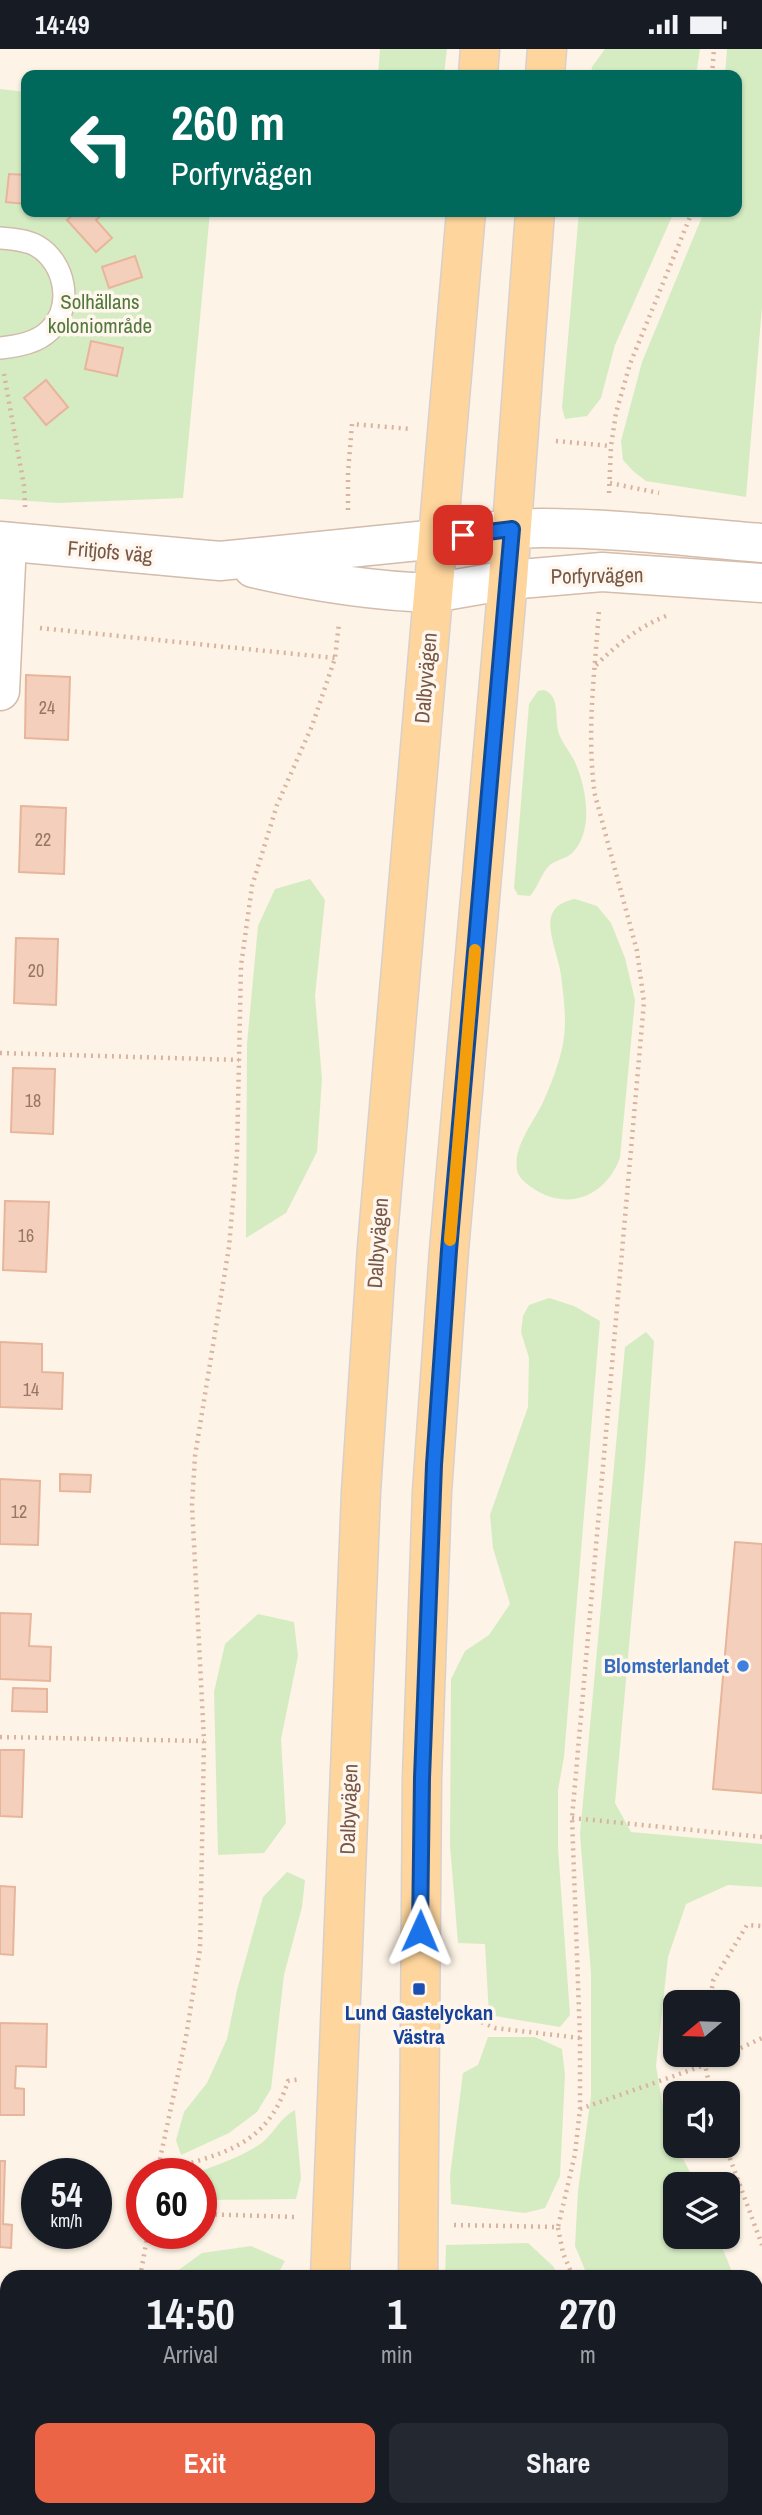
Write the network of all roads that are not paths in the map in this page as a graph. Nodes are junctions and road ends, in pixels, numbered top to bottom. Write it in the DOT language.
graph roads {
  1 [pos="480,49"];
  2 [pos="547,49"];
  3 [pos="478,70"];
  4 [pos="545,70"];
  5 [pos="466,217"];
  6 [pos="535,217"];
  7 [pos="0,237"];
  8 [pos="1,357"];
  9 [pos="512,529"];
  10 [pos="438,539"];
  11 [pos="10,542"];
  12 [pos="762,543"];
  13 [pos="343,568"];
  14 [pos="508,580"];
  15 [pos="762,583"];
  16 [pos="433,593"];
  17 [pos="0,691"];
  18 [pos="330,2270"];
  19 [pos="418,2270"];
  1 -- 3 [label="main road"];
  2 -- 4 [label="main road"];
  5 -- 10 [label="main road, Dalbyvägen"];
  6 -- 9 [label="main road"];
  7 -- 8 [label="lane"];
  9 -- 10 [label="street, Porfyrvägen"];
  9 -- 12 [label="street, Porfyrvägen"];
  9 -- 14 [label="main road"];
  10 -- 13 [label="street, Fritjofs väg"];
  10 -- 16 [label="main road, Dalbyvägen"];
  11 -- 13 [label="street, Fritjofs väg"];
  11 -- 17 [label="street"];
  13 -- 16 [label="street, Fritjofs väg"];
  14 -- 15 [label="street, Porfyrvägen"];
  14 -- 16 [label="street, Porfyrvägen"];
  14 -- 19 [label="main road"];
  16 -- 18 [label="main road, Dalbyvägen"];
}
